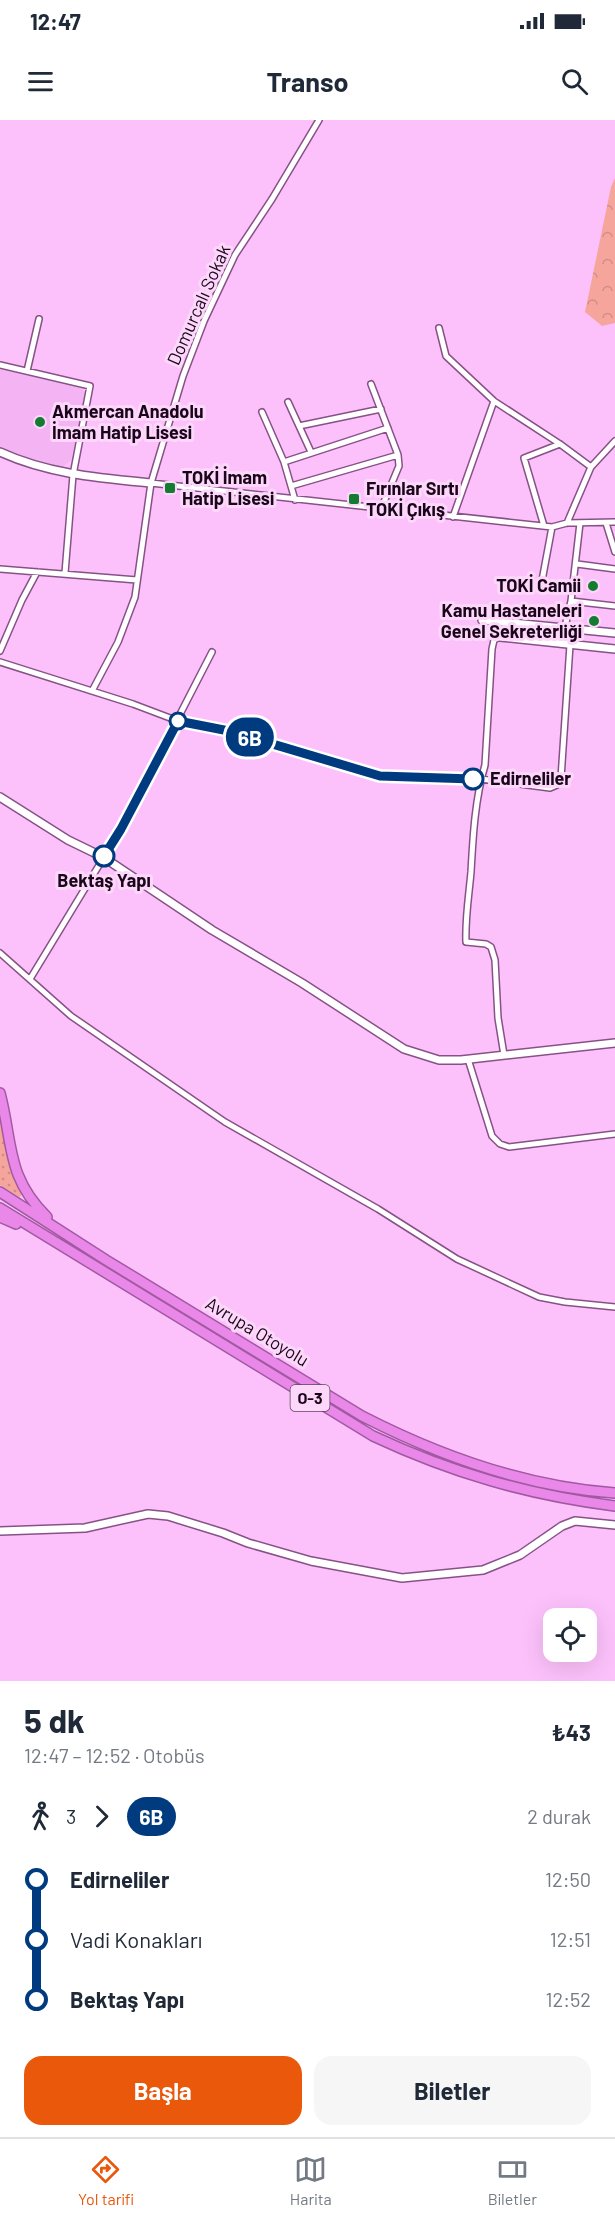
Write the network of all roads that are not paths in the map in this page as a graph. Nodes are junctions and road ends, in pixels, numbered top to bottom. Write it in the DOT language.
graph roads {
  1 [pos="319,120"];
  2 [pos="39,319"];
  3 [pos="439,328"];
  4 [pos="0,365"];
  5 [pos="27,371"];
  6 [pos="371,384"];
  7 [pos="494,401"];
  8 [pos="288,402"];
  9 [pos="381,409"];
  10 [pos="262,412"];
  11 [pos="299,426"];
  12 [pos="388,428"];
  13 [pos="615,441"];
  14 [pos="560,444"];
  15 [pos="0,452"];
  16 [pos="311,452"];
  17 [pos="398,455"];
  18 [pos="284,462"];
  19 [pos="591,467"];
  20 [pos="73,475"];
  21 [pos="151,483"];
  22 [pos="291,486"];
  23 [pos="295,500"];
  24 [pos="381,509"];
  25 [pos="453,516"];
  26 [pos="615,522"];
  27 [pos="567,523"];
  28 [pos="580,523"];
  29 [pos="606,523"];
  30 [pos="544,526"];
  31 [pos="552,527"];
  32 [pos="615,552"];
  33 [pos="577,564"];
  34 [pos="615,568"];
  35 [pos="0,569"];
  36 [pos="37,572"];
  37 [pos="65,573"];
  38 [pos="137,580"];
  39 [pos="541,586"];
  40 [pos="571,601"];
  41 [pos="615,606"];
  42 [pos="482,620"];
  43 [pos="565,627"];
  44 [pos="615,633"];
  45 [pos="500,637"];
  46 [pos="561,644"];
  47 [pos="570,645"];
  48 [pos="615,649"];
  49 [pos="0,651"];
  50 [pos="213,652"];
  51 [pos="0,662"];
  52 [pos="92,691"];
  53 [pos="178,721"];
  54 [pos="481,779"];
  55 [pos="0,797"];
  56 [pos="103,857"];
  57 [pos="0,953"];
  58 [pos="30,979"];
  59 [pos="615,1043"];
  60 [pos="504,1055"];
  61 [pos="468,1059"];
  62 [pos="0,1093"];
  63 [pos="615,1134"];
  64 [pos="0,1192"];
  65 [pos="0,1208"];
  66 [pos="0,1217"];
  67 [pos="30,1227"];
  68 [pos="62,1231"];
  69 [pos="615,1306"];
  70 [pos="615,1493"];
  71 [pos="615,1506"];
  72 [pos="615,1525"];
  73 [pos="0,1531"];
  1 -- 21 [label="street, Domurcalı Sokak"];
  2 -- 5 [label="street"];
  3 -- 7 [label="street"];
  4 -- 5 [label="street"];
  5 -- 20 [label="street"];
  6 -- 9 [label="street"];
  7 -- 14 [label="street"];
  7 -- 25 [label="street"];
  8 -- 11 [label="street"];
  9 -- 11 [label="street"];
  9 -- 12 [label="street"];
  10 -- 18 [label="street"];
  11 -- 16 [label="street"];
  12 -- 16 [label="street"];
  12 -- 17 [label="street"];
  13 -- 19 [label="street"];
  14 -- 19 [label="street"];
  14 -- 30 [label="street"];
  15 -- 20 [label="street"];
  16 -- 18 [label="street"];
  17 -- 22 [label="street"];
  17 -- 24 [label="street"];
  18 -- 22 [label="street"];
  19 -- 27 [label="street"];
  20 -- 21 [label="street"];
  20 -- 37 [label="street"];
  21 -- 23 [label="street"];
  21 -- 38 [label="street, Domurcalı Sokak"];
  22 -- 23 [label="street"];
  23 -- 24 [label="street"];
  24 -- 25 [label="street"];
  25 -- 30 [label="street"];
  26 -- 29 [label="street"];
  27 -- 28 [label="street"];
  27 -- 31 [label="street"];
  28 -- 29 [label="street"];
  28 -- 33 [label="street"];
  29 -- 32 [label="street"];
  30 -- 31 [label="street"];
  31 -- 39 [label="street"];
  33 -- 34 [label="street"];
  33 -- 40 [label="street"];
  35 -- 36 [label="street"];
  36 -- 37 [label="street"];
  36 -- 49 [label="street"];
  37 -- 38 [label="street"];
  38 -- 52 [label="street, Domurcalı Sokak"];
  40 -- 41 [label="street"];
  40 -- 43 [label="street"];
  42 -- 43 [label="street"];
  43 -- 44 [label="street"];
  43 -- 46 [label="street"];
  45 -- 46 [label="street"];
  45 -- 54 [label="street"];
  46 -- 47 [label="street"];
  47 -- 48 [label="street"];
  47 -- 54 [label="street"];
  50 -- 53 [label="street"];
  51 -- 52 [label="street"];
  52 -- 53 [label="street"];
  53 -- 54 [label="street"];
  53 -- 56 [label="street"];
  54 -- 60 [label="street"];
  55 -- 56 [label="street"];
  56 -- 58 [label="street"];
  56 -- 61 [label="street"];
  57 -- 58 [label="street"];
  58 -- 69 [label="street"];
  59 -- 60 [label="street"];
  60 -- 61 [label="street"];
  61 -- 63 [label="street"];
  62 -- 68 [label="highway"];
  64 -- 68 [label="highway, Avrupa Otoyolu / O-3"];
  65 -- 67 [label="highway, Avrupa Otoyolu / O-3"];
  66 -- 67 [label="highway"];
  67 -- 71 [label="highway, Avrupa Otoyolu / O-3"];
  68 -- 70 [label="highway, Avrupa Otoyolu / O-3"];
  72 -- 73 [label="street"];
}
